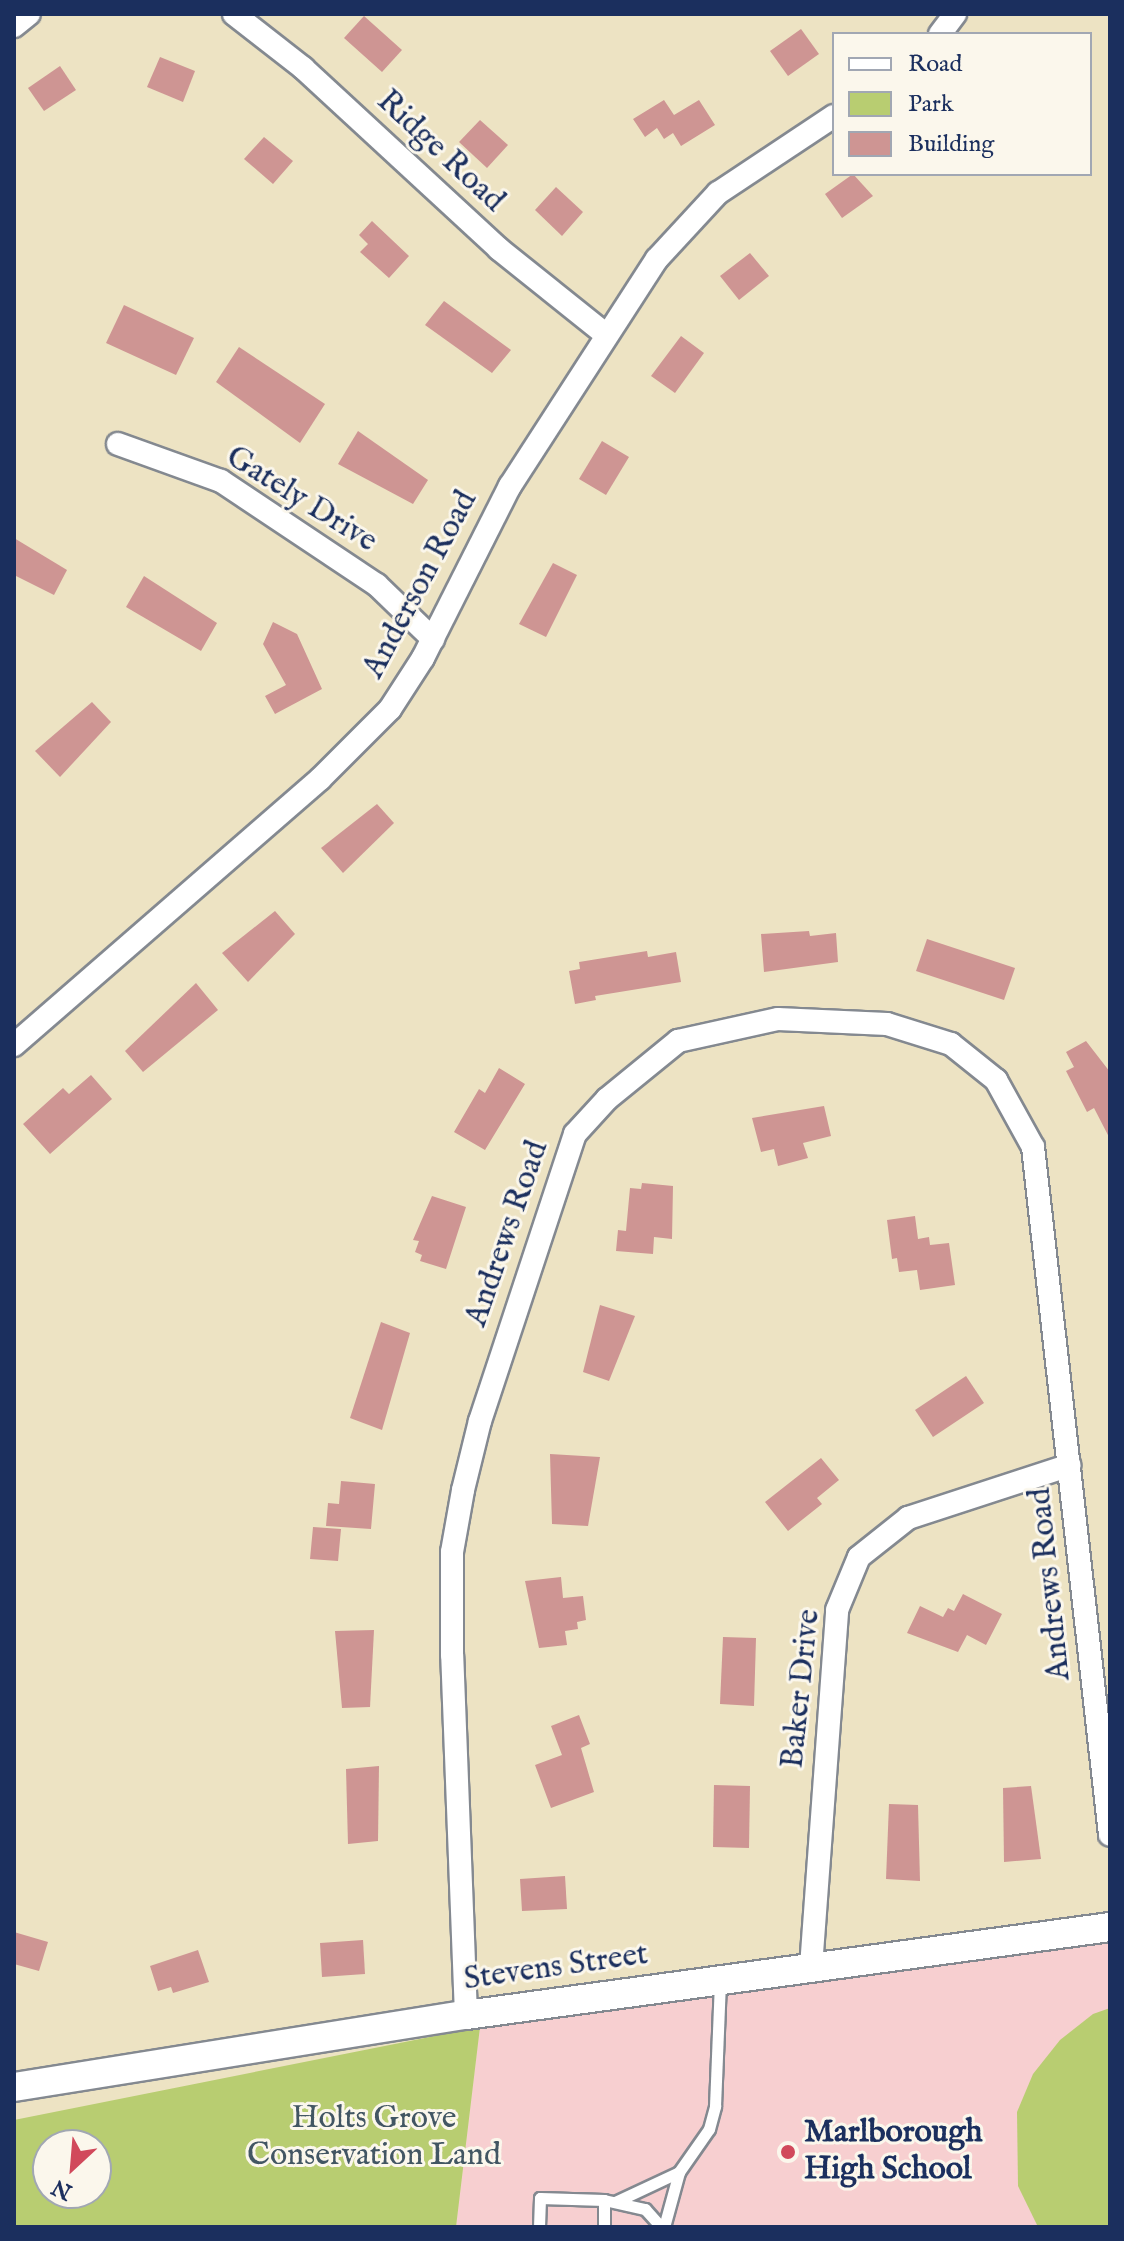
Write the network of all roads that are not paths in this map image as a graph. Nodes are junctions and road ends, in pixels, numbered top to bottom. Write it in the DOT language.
graph roads {
  1 [pos="29,14"];
  2 [pos="234,14"];
  3 [pos="955,14"];
  4 [pos="14,26"];
  5 [pos="942,32"];
  6 [pos="832,117"];
  7 [pos="605,334"];
  8 [pos="118,444"];
  9 [pos="433,639"];
  10 [pos="14,1045"];
  11 [pos="1070,1465"];
  12 [pos="1110,1835"];
  13 [pos="1110,1927"];
  14 [pos="811,1967"];
  15 [pos="720,1979"];
  16 [pos="466,2015"];
  17 [pos="14,2087"];
  18 [pos="679,2172"];
  19 [pos="610,2201"];
  20 [pos="539,2227"];
  21 [pos="604,2227"];
  22 [pos="662,2227"];
  1 -- 4 [label="street"];
  2 -- 7 [label="street, Ridge Road"];
  3 -- 5 [label="street"];
  6 -- 7 [label="street, Anderson Road"];
  7 -- 9 [label="street, Anderson Road"];
  8 -- 9 [label="street, Gately Drive"];
  9 -- 10 [label="street, Anderson Road"];
  11 -- 12 [label="street, Andrews Road"];
  11 -- 14 [label="street, Baker Drive"];
  11 -- 16 [label="street, Andrews Road"];
  13 -- 14 [label="street, Stevens Street"];
  14 -- 15 [label="street, Stevens Street"];
  15 -- 16 [label="street, Stevens Street"];
  15 -- 18 [label="lane"];
  16 -- 17 [label="street, Stevens Street"];
  18 -- 19 [label="lane"];
  18 -- 22 [label="lane"];
  19 -- 20 [label="lane"];
  19 -- 21 [label="lane"];
  19 -- 22 [label="lane"];
}
